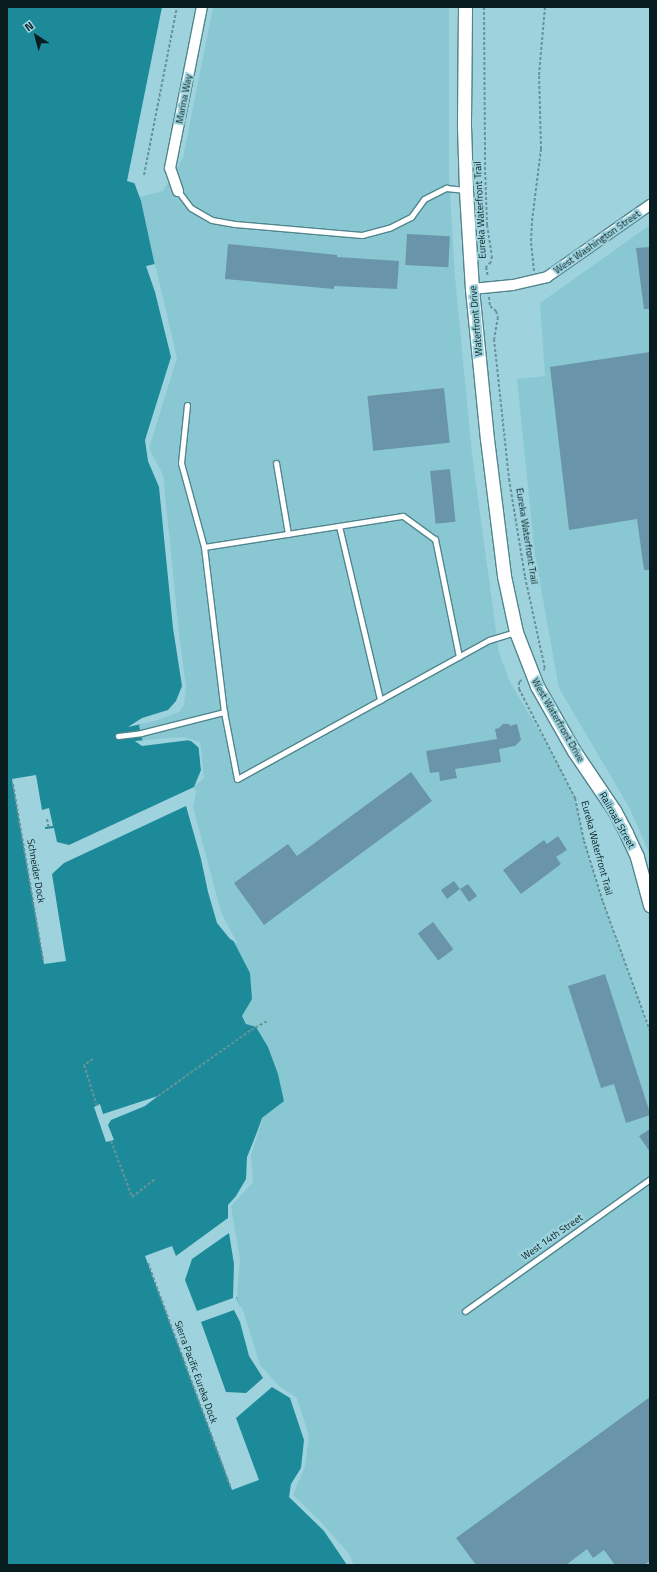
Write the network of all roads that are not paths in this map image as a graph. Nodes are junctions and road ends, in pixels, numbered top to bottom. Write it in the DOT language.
graph roads {
  1 [pos="202,7"];
  2 [pos="465,7"];
  3 [pos="178,191"];
  4 [pos="466,191"];
  5 [pos="650,205"];
  6 [pos="472,289"];
  7 [pos="187,405"];
  8 [pos="276,462"];
  9 [pos="339,526"];
  10 [pos="288,534"];
  11 [pos="204,547"];
  12 [pos="516,632"];
  13 [pos="458,657"];
  14 [pos="380,700"];
  15 [pos="224,712"];
  16 [pos="118,736"];
  17 [pos="596,783"];
  18 [pos="650,905"];
  19 [pos="650,1179"];
  20 [pos="465,1311"];
  1 -- 3 [label="street, Marina Way"];
  2 -- 4 [label="street, Waterfront Drive"];
  3 -- 4 [label="lane"];
  4 -- 6 [label="street, Waterfront Drive"];
  5 -- 6 [label="street, West Washington Street"];
  6 -- 12 [label="street, Waterfront Drive"];
  7 -- 11 [label="lane"];
  8 -- 10 [label="lane"];
  9 -- 10 [label="lane"];
  9 -- 13 [label="lane"];
  9 -- 14 [label="lane"];
  10 -- 11 [label="lane"];
  11 -- 15 [label="lane"];
  12 -- 13 [label="lane"];
  12 -- 17 [label="street, West Waterfront Drive"];
  13 -- 14 [label="lane"];
  14 -- 15 [label="lane"];
  15 -- 16 [label="lane"];
  17 -- 18 [label="street, Railroad Street"];
  19 -- 20 [label="lane, West 14th Street"];
}
